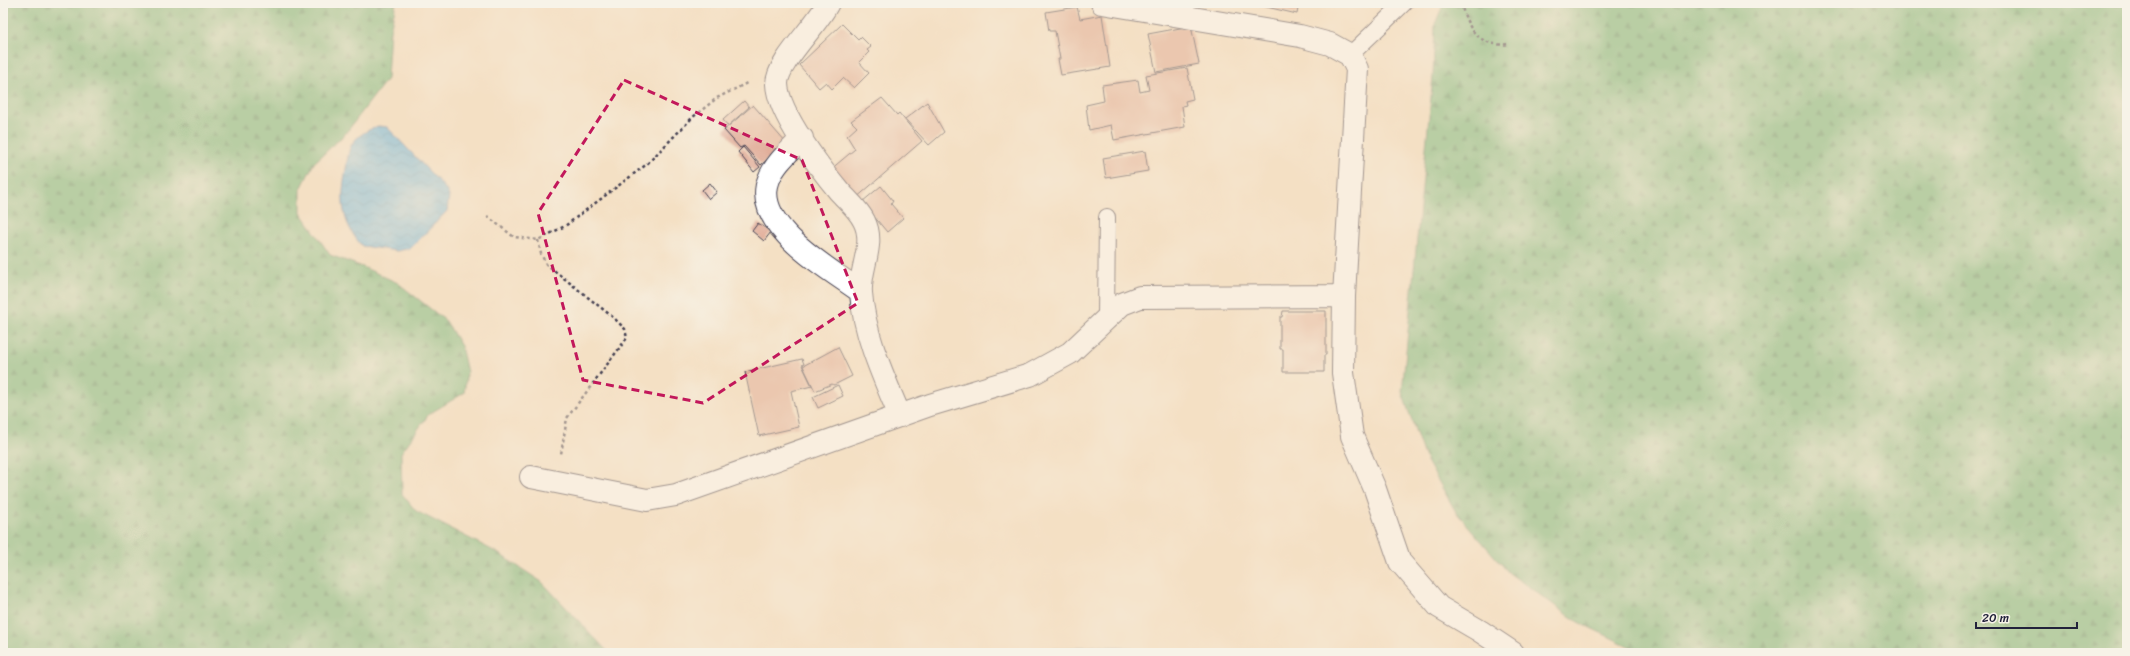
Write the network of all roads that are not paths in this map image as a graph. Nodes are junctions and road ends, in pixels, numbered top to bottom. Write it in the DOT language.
graph roads {
  1 [pos="828,3"];
  2 [pos="1102,3"];
  3 [pos="1404,3"];
  4 [pos="1350,55"];
  5 [pos="802,138"];
  6 [pos="1107,218"];
  7 [pos="861,292"];
  8 [pos="1344,296"];
  9 [pos="1106,319"];
  10 [pos="900,416"];
  11 [pos="531,477"];
  12 [pos="1513,653"];
  1 -- 5 [label="street"];
  2 -- 4 [label="street"];
  3 -- 4 [label="lane"];
  4 -- 8 [label="street"];
  5 -- 7 [label="street"];
  5 -- 7 [label="street"];
  6 -- 9 [label="lane"];
  7 -- 10 [label="street"];
  8 -- 9 [label="street"];
  8 -- 12 [label="street"];
  9 -- 10 [label="street"];
  10 -- 11 [label="street"];
}
